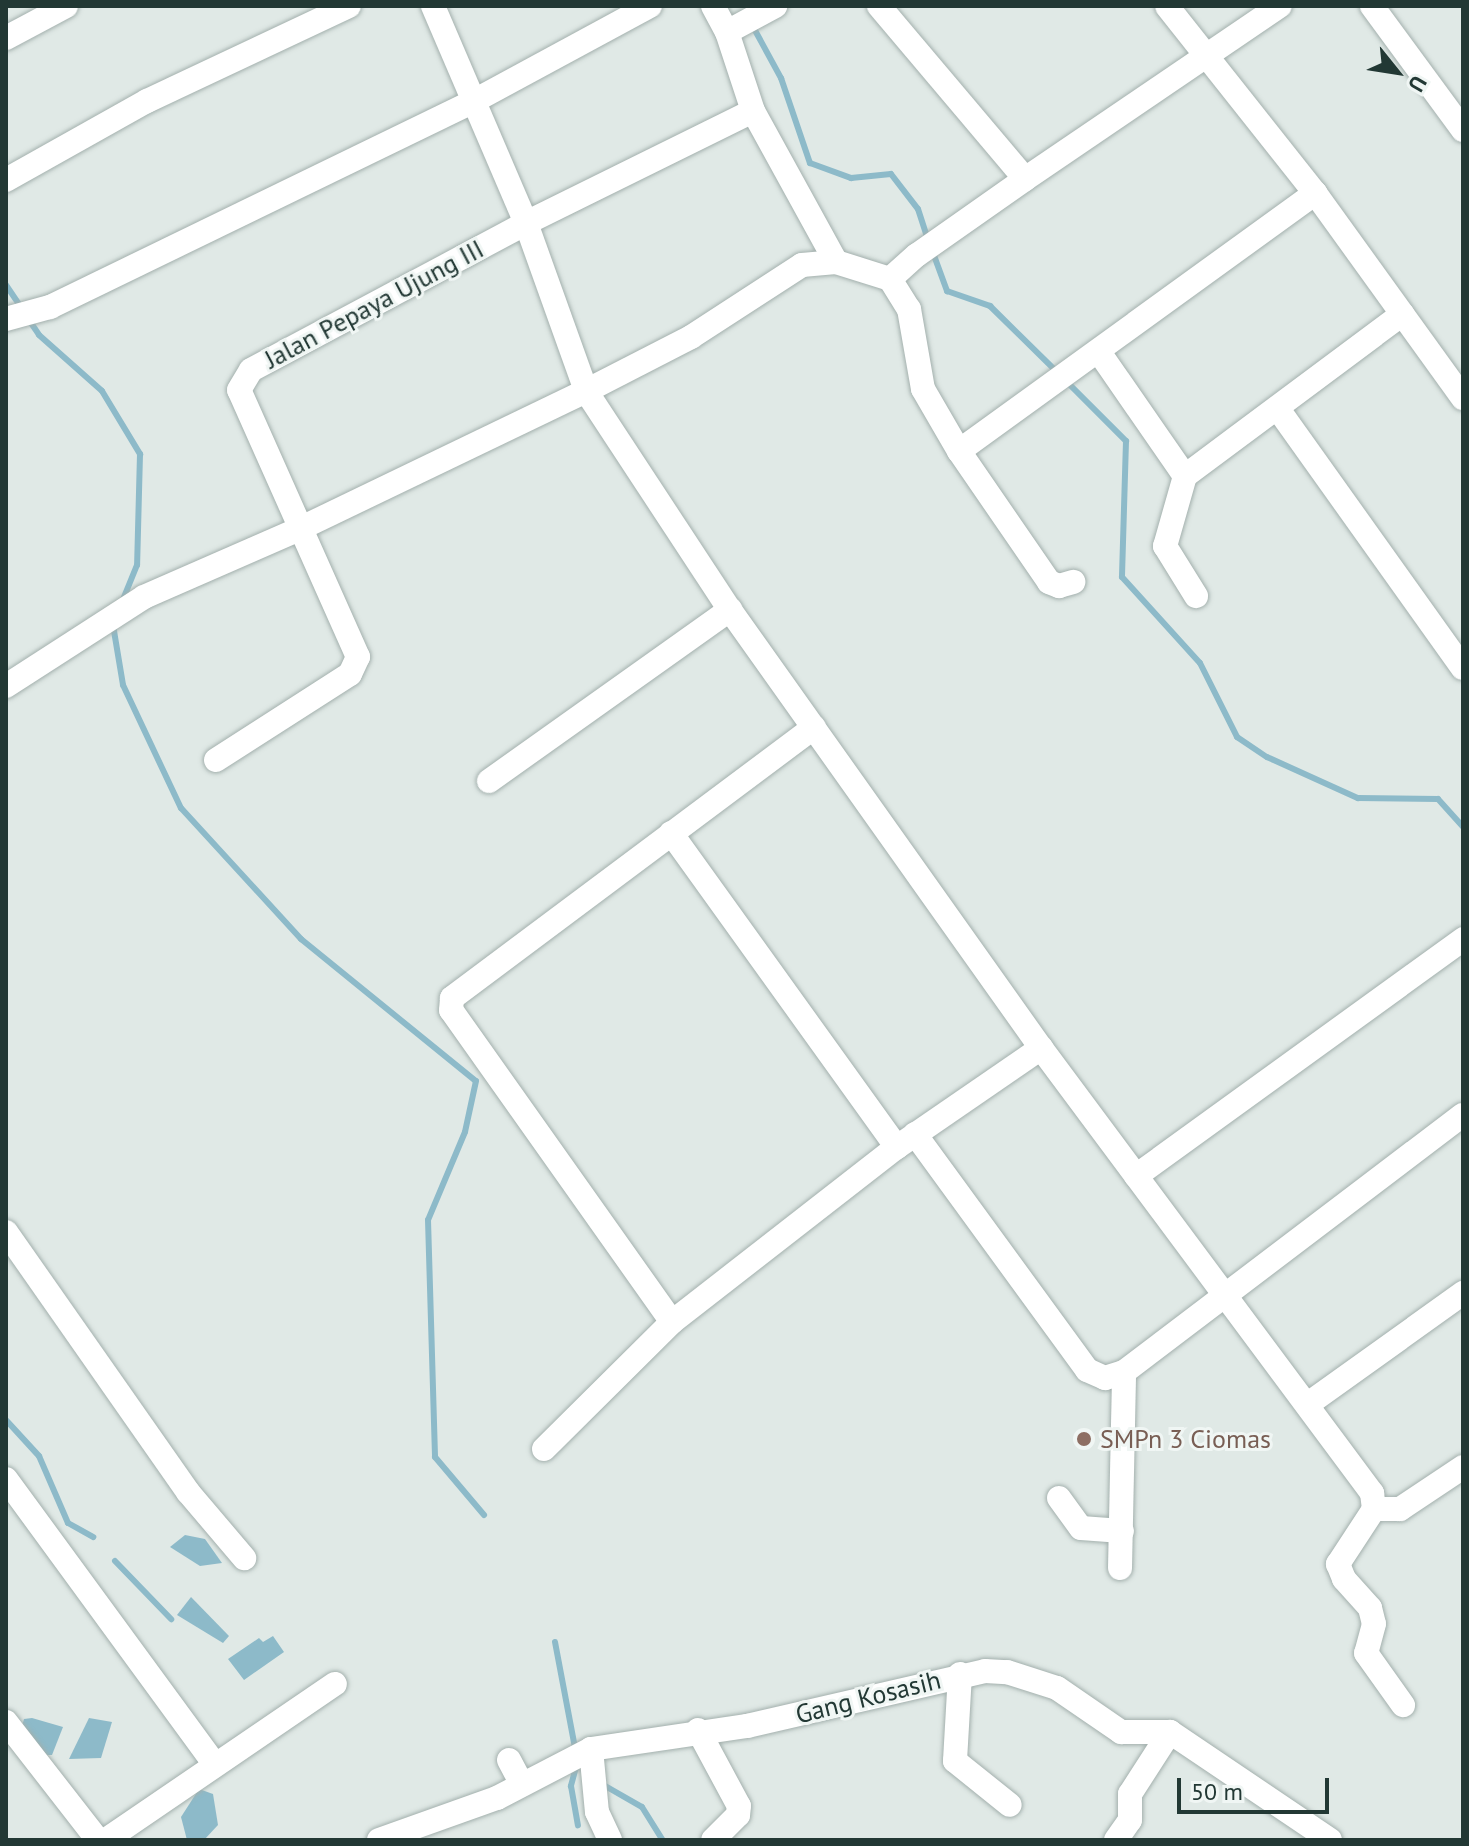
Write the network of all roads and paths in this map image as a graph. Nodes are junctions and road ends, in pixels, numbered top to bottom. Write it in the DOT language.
graph roads {
  1 [pos="66,6"];
  2 [pos="349,6"];
  3 [pos="433,6"];
  4 [pos="650,6"];
  5 [pos="713,6"];
  6 [pos="879,6"];
  7 [pos="1167,6"];
  8 [pos="1280,6"];
  9 [pos="1372,6"];
  10 [pos="770,9"];
  11 [pos="734,29"];
  12 [pos="6,38"];
  13 [pos="1208,55"];
  14 [pos="474,101"];
  15 [pos="753,111"];
  16 [pos="1463,130"];
  17 [pos="1025,179"];
  18 [pos="6,180"];
  19 [pos="1315,193"];
  20 [pos="526,223"];
  21 [pos="836,262"];
  22 [pos="890,279"];
  23 [pos="1402,314"];
  24 [pos="14,318"];
  25 [pos="1099,352"];
  26 [pos="586,391"];
  27 [pos="1463,398"];
  28 [pos="1278,409"];
  29 [pos="959,451"];
  30 [pos="1185,476"];
  31 [pos="297,530"];
  32 [pos="1073,582"];
  33 [pos="1196,596"];
  34 [pos="730,610"];
  35 [pos="1463,668"];
  36 [pos="6,686"];
  37 [pos="814,727"];
  38 [pos="216,760"];
  39 [pos="489,781"];
  40 [pos="671,833"];
  41 [pos="1463,939"];
  42 [pos="1041,1048"];
  43 [pos="1459,1127"];
  44 [pos="906,1141"];
  45 [pos="1136,1176"];
  46 [pos="6,1232"];
  47 [pos="1223,1293"];
  48 [pos="1463,1293"];
  49 [pos="672,1322"];
  50 [pos="1124,1372"];
  51 [pos="1308,1404"];
  52 [pos="544,1449"];
  53 [pos="1463,1467"];
  54 [pos="6,1479"];
  55 [pos="1059,1498"];
  56 [pos="1374,1509"];
  57 [pos="1122,1531"];
  58 [pos="244,1558"];
  59 [pos="1120,1568"];
  60 [pos="960,1674"];
  61 [pos="335,1684"];
  62 [pos="1403,1705"];
  63 [pos="6,1722"];
  64 [pos="698,1730"];
  65 [pos="1170,1732"];
  66 [pos="591,1753"];
  67 [pos="509,1760"];
  68 [pos="214,1763"];
  69 [pos="522,1784"];
  70 [pos="1010,1805"];
  71 [pos="423,1834"];
  72 [pos="716,1837"];
  73 [pos="98,1840"];
  74 [pos="106,1840"];
  75 [pos="379,1840"];
  76 [pos="610,1840"];
  77 [pos="1116,1840"];
  78 [pos="1330,1840"];
  1 -- 12 [label="street"];
  2 -- 18 [label="street"];
  3 -- 14 [label="street"];
  4 -- 14 [label="street"];
  5 -- 11 [label="street"];
  6 -- 17 [label="street"];
  7 -- 13 [label="street"];
  8 -- 13 [label="street"];
  9 -- 16 [label="street"];
  10 -- 11 [label="street"];
  11 -- 15 [label="street"];
  13 -- 17 [label="street"];
  13 -- 19 [label="street"];
  14 -- 20 [label="street"];
  14 -- 24 [label="street"];
  15 -- 20 [label="street, Jalan Pepaya Ujung III"];
  15 -- 21 [label="street"];
  17 -- 22 [label="street"];
  19 -- 23 [label="street"];
  19 -- 25 [label="street"];
  20 -- 26 [label="street"];
  20 -- 31 [label="street, Jalan Pepaya Ujung III"];
  21 -- 22 [label="street"];
  21 -- 26 [label="street"];
  22 -- 29 [label="street"];
  23 -- 27 [label="street"];
  23 -- 28 [label="street"];
  25 -- 29 [label="street"];
  25 -- 30 [label="street"];
  26 -- 31 [label="street"];
  26 -- 34 [label="street"];
  28 -- 30 [label="street"];
  28 -- 35 [label="street"];
  29 -- 32 [label="street"];
  30 -- 33 [label="street"];
  31 -- 36 [label="street"];
  31 -- 38 [label="street, Jalan Pepaya Ujung III"];
  34 -- 37 [label="street"];
  34 -- 39 [label="street"];
  37 -- 40 [label="street"];
  37 -- 42 [label="street"];
  40 -- 44 [label="street"];
  40 -- 49 [label="street"];
  41 -- 45 [label="street"];
  42 -- 44 [label="street"];
  42 -- 45 [label="street"];
  43 -- 47 [label="street"];
  44 -- 49 [label="street"];
  44 -- 50 [label="street"];
  45 -- 47 [label="street"];
  46 -- 58 [label="street"];
  47 -- 50 [label="street"];
  47 -- 51 [label="street"];
  48 -- 51 [label="street"];
  49 -- 52 [label="street"];
  50 -- 57 [label="street"];
  51 -- 56 [label="street"];
  53 -- 56 [label="street"];
  54 -- 68 [label="street"];
  55 -- 57 [label="street"];
  56 -- 62 [label="street"];
  57 -- 59 [label="street"];
  60 -- 64 [label="street, Gang Kosasih"];
  60 -- 65 [label="street, Gang Kosasih"];
  60 -- 70 [label="street"];
  61 -- 68 [label="street"];
  63 -- 73 [label="street"];
  64 -- 66 [label="street, Gang Kosasih"];
  64 -- 72 [label="street"];
  65 -- 77 [label="street"];
  65 -- 78 [label="street"];
  66 -- 69 [label="street, Gang Kosasih"];
  66 -- 76 [label="street"];
  67 -- 69 [label="street"];
  68 -- 74 [label="street"];
  69 -- 71 [label="street, Gang Kosasih"];
  71 -- 75 [label="street, Gang Kosasih"];
}
